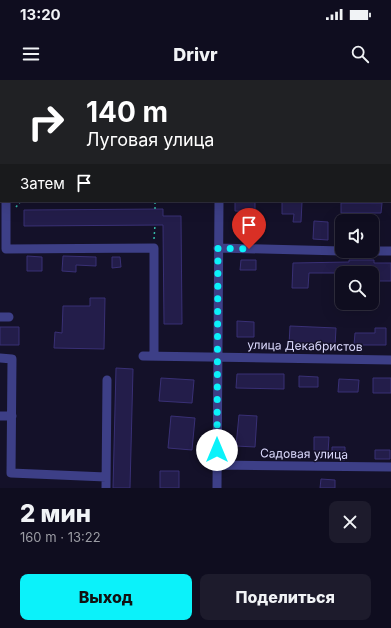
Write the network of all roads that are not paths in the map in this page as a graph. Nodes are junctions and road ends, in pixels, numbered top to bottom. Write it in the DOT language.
graph roads {
  1 [pos="6,202"];
  2 [pos="219,202"];
  3 [pos="218,248"];
  4 [pos="335,251"];
  5 [pos="379,251"];
  6 [pos="391,251"];
  7 [pos="143,356"];
  8 [pos="154,356"];
  9 [pos="218,356"];
  10 [pos="0,358"];
  11 [pos="391,360"];
  12 [pos="107,380"];
  13 [pos="0,416"];
  14 [pos="12,416"];
  15 [pos="217,465"];
  16 [pos="391,467"];
  17 [pos="106,477"];
  18 [pos="106,488"];
  19 [pos="217,488"];
  1 -- 8 [label="street"];
  2 -- 3 [label="street"];
  3 -- 4 [label="street"];
  3 -- 9 [label="street"];
  5 -- 6 [label="street"];
  7 -- 8 [label="street, улица Декабристов"];
  8 -- 9 [label="street, улица Декабристов"];
  9 -- 11 [label="street, улица Декабристов"];
  9 -- 15 [label="street"];
  10 -- 14 [label="street"];
  12 -- 17 [label="street"];
  13 -- 14 [label="street"];
  14 -- 17 [label="street"];
  15 -- 16 [label="street, Садовая улица"];
  15 -- 19 [label="street"];
  17 -- 18 [label="street"];
}
